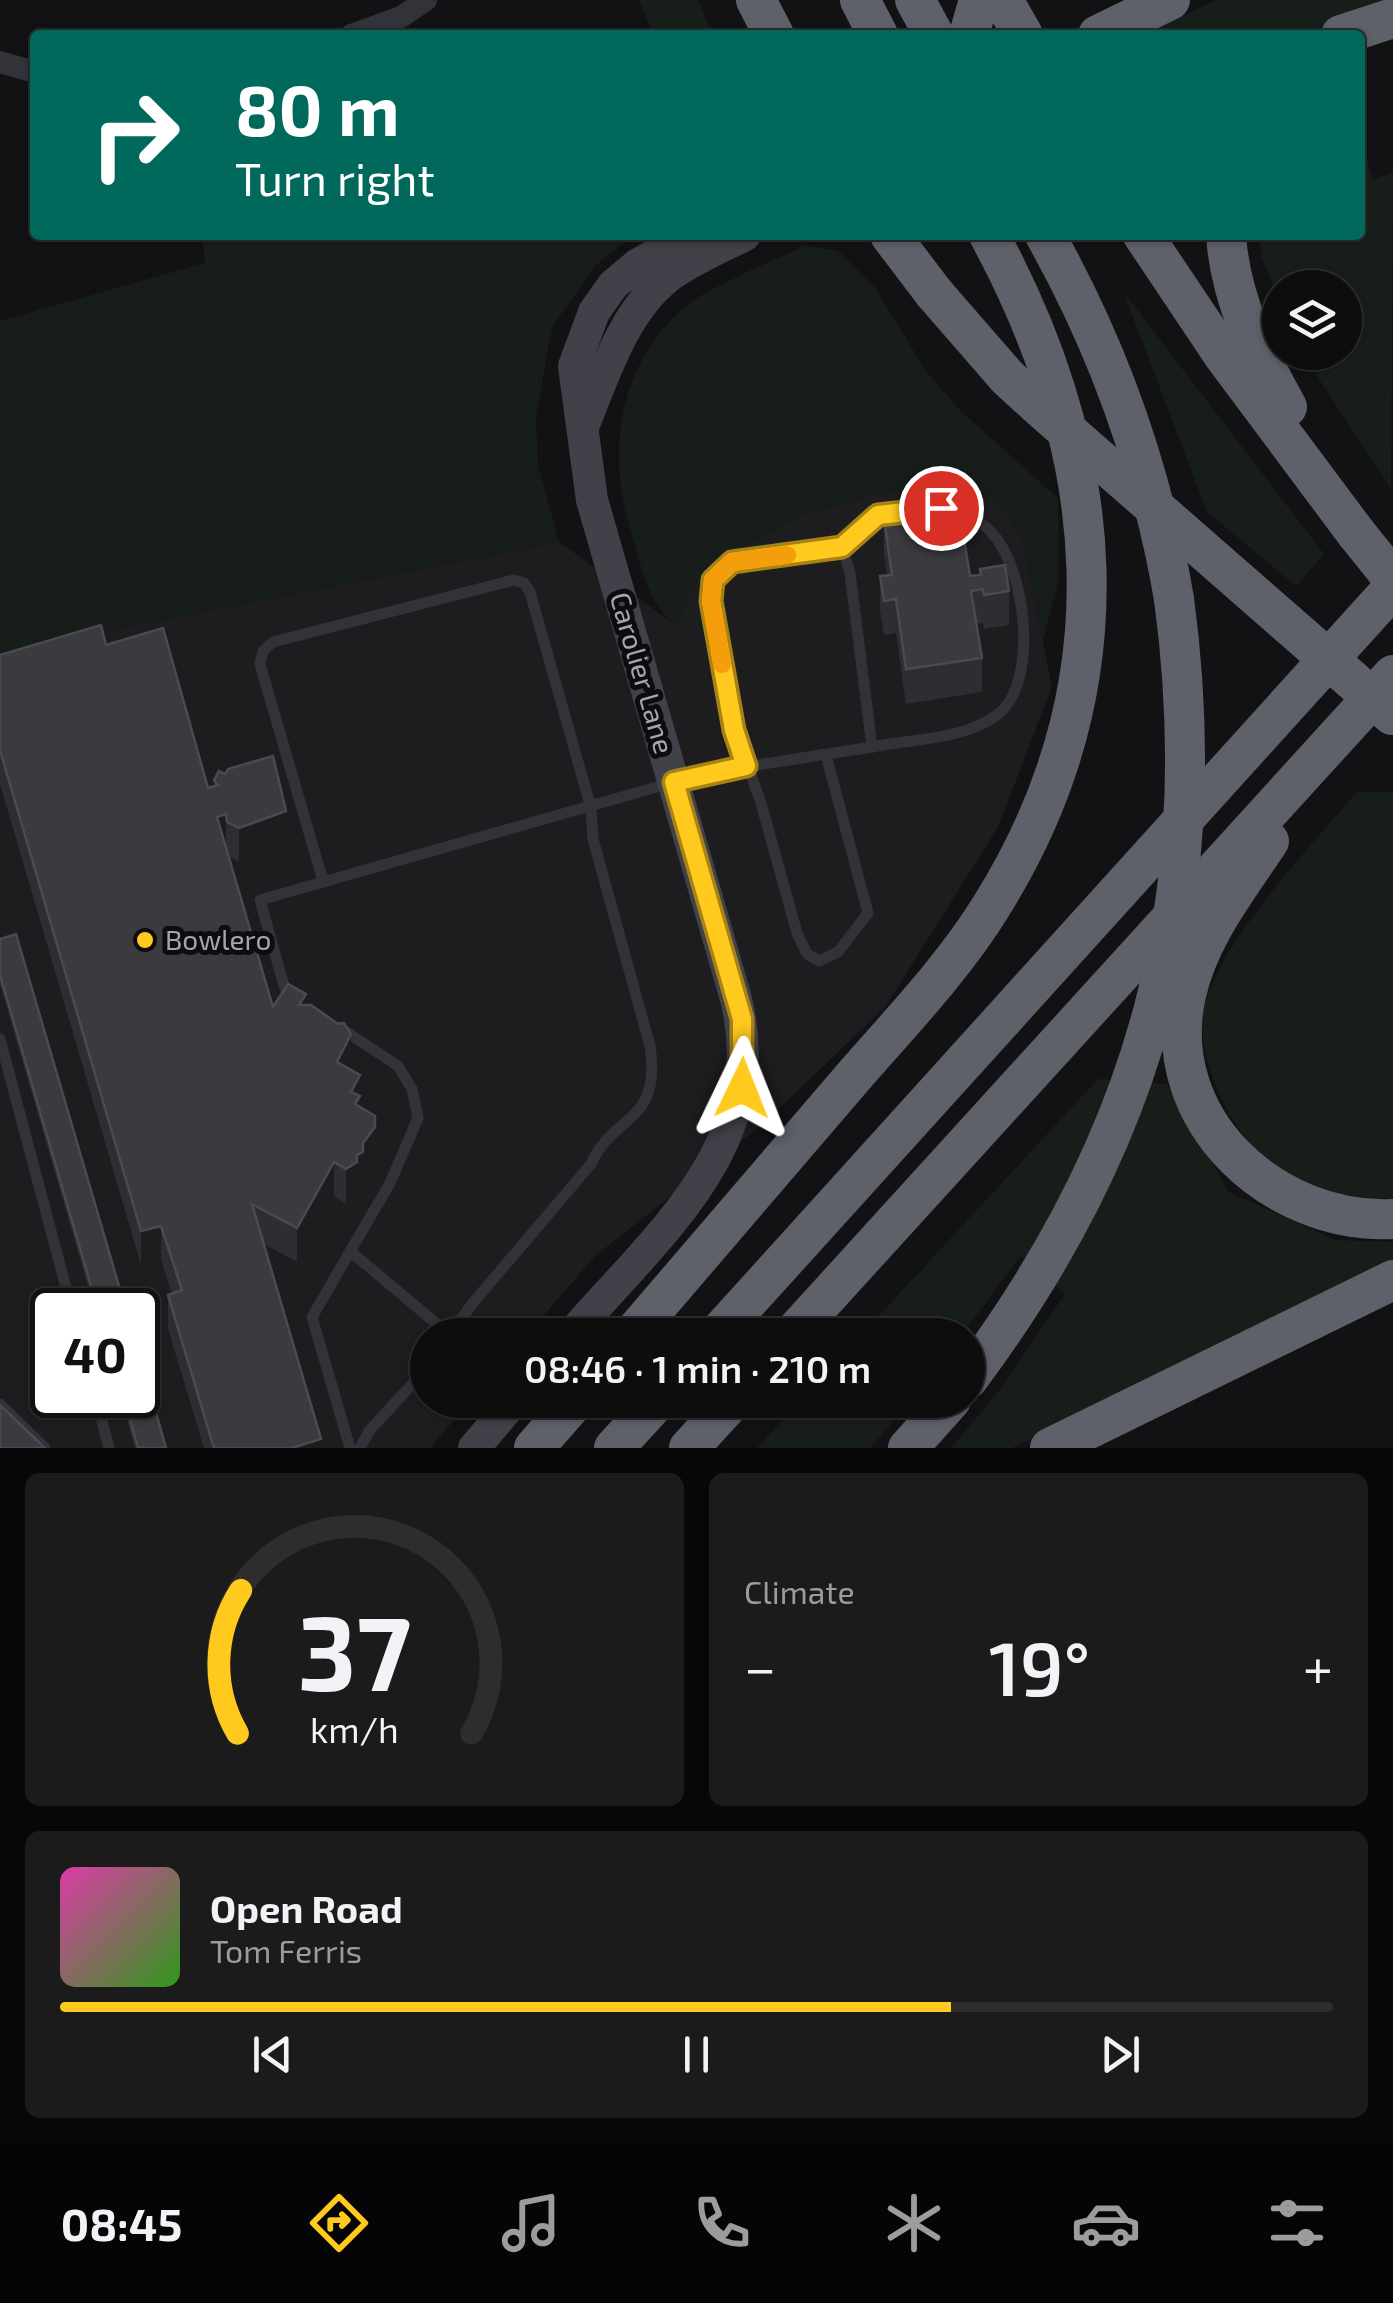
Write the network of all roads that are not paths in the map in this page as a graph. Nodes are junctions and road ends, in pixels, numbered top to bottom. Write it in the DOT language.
graph roads {
  1 [pos="426,0"];
  2 [pos="756,0"];
  3 [pos="860,0"];
  4 [pos="915,0"];
  5 [pos="1170,0"];
  6 [pos="981,15"];
  7 [pos="1393,18"];
  8 [pos="365,30"];
  9 [pos="771,30"];
  10 [pos="875,30"];
  11 [pos="931,30"];
  12 [pos="1012,30"];
  13 [pos="1108,30"];
  14 [pos="1356,30"];
  15 [pos="0,62"];
  16 [pos="30,71"];
  17 [pos="683,240"];
  18 [pos="736,240"];
  19 [pos="895,240"];
  20 [pos="991,240"];
  21 [pos="1047,240"];
  22 [pos="1145,240"];
  23 [pos="1227,240"];
  24 [pos="584,427"];
  25 [pos="1356,533"];
  26 [pos="842,547"];
  27 [pos="1393,577"];
  28 [pos="1393,588"];
  29 [pos="1364,620"];
  30 [pos="1393,675"];
  31 [pos="1393,715"];
  32 [pos="1336,737"];
  33 [pos="872,747"];
  34 [pos="826,755"];
  35 [pos="746,766"];
  36 [pos="674,782"];
  37 [pos="591,808"];
  38 [pos="323,881"];
  39 [pos="306,1007"];
  40 [pos="320,1016"];
  41 [pos="0,1039"];
  42 [pos="1393,1218"];
  43 [pos="350,1251"];
  44 [pos="1393,1280"];
  45 [pos="66,1288"];
  46 [pos="430,1318"];
  47 [pos="462,1318"];
  48 [pos="585,1318"];
  49 [pos="646,1318"];
  50 [pos="732,1318"];
  51 [pos="807,1318"];
  52 [pos="985,1356"];
  53 [pos="410,1388"];
  54 [pos="0,1404"];
  55 [pos="101,1418"];
  56 [pos="500,1418"];
  57 [pos="560,1418"];
  58 [pos="642,1418"];
  59 [pos="717,1418"];
  60 [pos="935,1418"];
  61 [pos="45,1448"];
  62 [pos="109,1448"];
  63 [pos="350,1448"];
  64 [pos="360,1448"];
  65 [pos="474,1448"];
  66 [pos="534,1448"];
  67 [pos="614,1448"];
  68 [pos="690,1448"];
  69 [pos="908,1448"];
  70 [pos="1050,1448"];
  1 -- 8 [label="street"];
  2 -- 9 [label="highway"];
  3 -- 10 [label="highway"];
  4 -- 11 [label="highway"];
  5 -- 13 [label="highway"];
  6 -- 12 [label="highway"];
  7 -- 14 [label="highway"];
  15 -- 16 [label="street"];
  17 -- 24 [label="street, Carolier Lane"];
  18 -- 24 [label="street, Carolier Lane"];
  19 -- 31 [label="highway, bridge"];
  20 -- 49 [label="highway"];
  21 -- 52 [label="highway, bridge"];
  22 -- 25 [label="highway"];
  23 -- 25 [label="highway"];
  24 -- 36 [label="street, Carolier Lane"];
  25 -- 27 [label="highway, bridge"];
  26 -- 33 [label="lane"];
  26 -- 33 [label="lane"];
  26 -- 35 [label="lane"];
  27 -- 29 [label="highway"];
  28 -- 29 [label="highway"];
  29 -- 50 [label="highway"];
  30 -- 32 [label="highway"];
  32 -- 42 [label="highway"];
  32 -- 51 [label="highway"];
  33 -- 34 [label="lane"];
  34 -- 35 [label="lane"];
  34 -- 35 [label="lane"];
  35 -- 36 [label="lane"];
  36 -- 37 [label="lane"];
  36 -- 48 [label="street, Carolier Lane"];
  37 -- 38 [label="lane"];
  37 -- 38 [label="lane"];
  37 -- 47 [label="lane"];
  38 -- 39 [label="lane"];
  40 -- 43 [label="lane"];
  41 -- 45 [label="lane"];
  43 -- 46 [label="lane"];
  43 -- 63 [label="lane"];
  44 -- 70 [label="highway"];
  53 -- 64 [label="lane"];
  54 -- 61 [label="lane"];
  55 -- 62 [label="lane"];
  56 -- 65 [label="street"];
  57 -- 66 [label="highway"];
  58 -- 67 [label="highway"];
  59 -- 68 [label="highway"];
  60 -- 69 [label="highway"];
}
